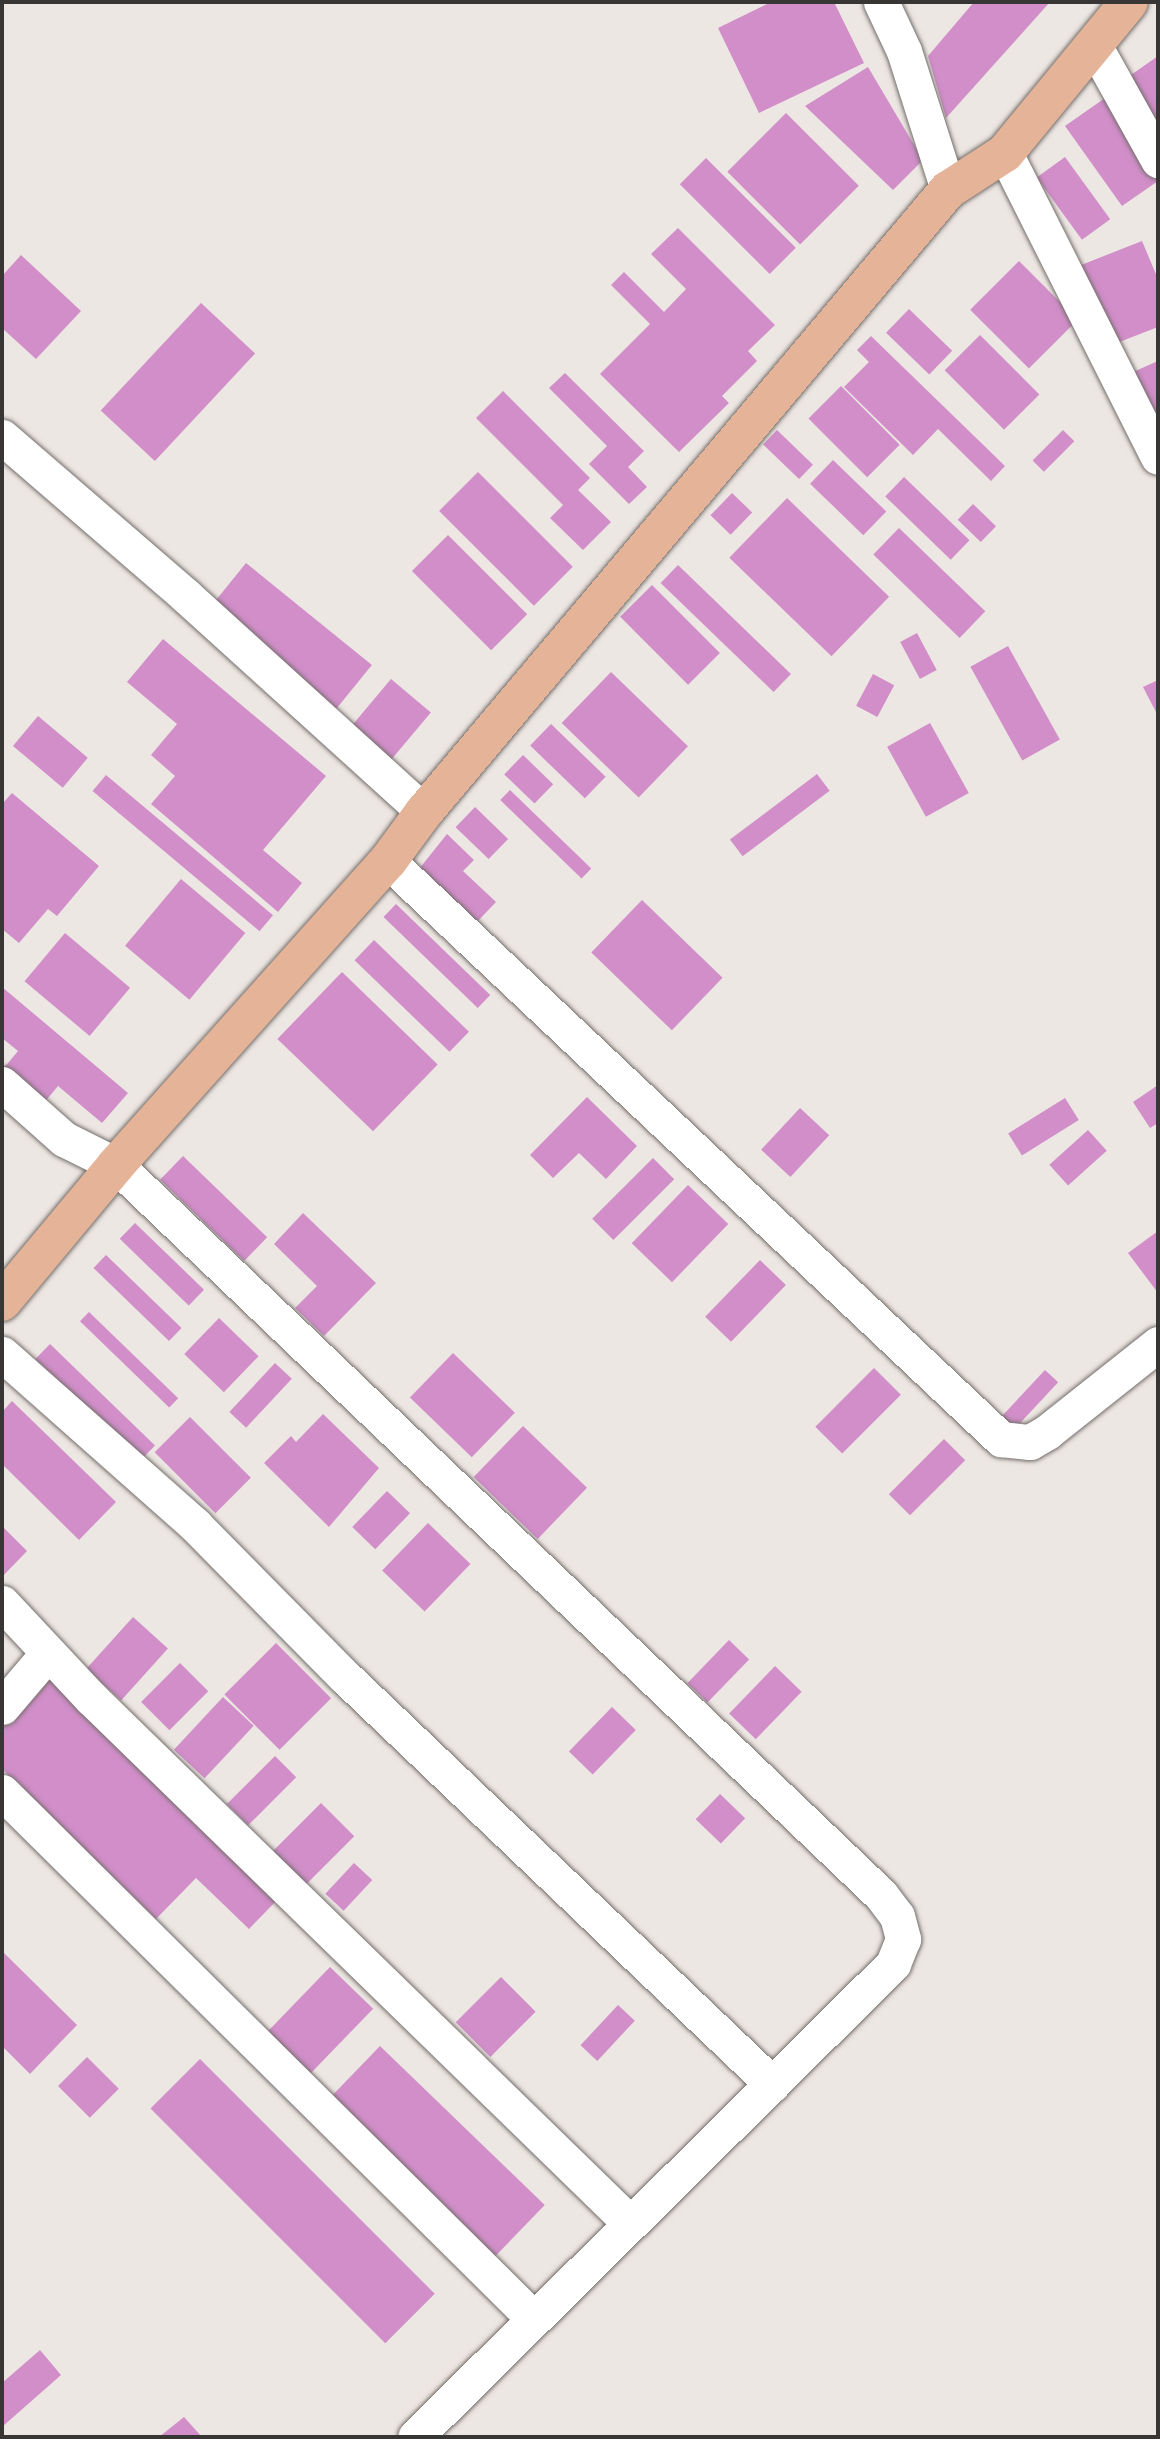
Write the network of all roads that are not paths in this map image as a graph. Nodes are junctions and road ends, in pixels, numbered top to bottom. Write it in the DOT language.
graph roads {
  1 [pos="881,2"];
  2 [pos="1129,2"];
  3 [pos="1094,44"];
  4 [pos="1005,153"];
  5 [pos="1158,160"];
  6 [pos="948,190"];
  7 [pos="2,437"];
  8 [pos="1158,457"];
  9 [pos="424,812"];
  10 [pos="388,861"];
  11 [pos="2,1084"];
  12 [pos="116,1165"];
  13 [pos="2,1302"];
  14 [pos="1158,1344"];
  15 [pos="2,1354"];
  16 [pos="2,1603"];
  17 [pos="48,1653"];
  18 [pos="3,1702"];
  19 [pos="2,1792"];
  20 [pos="772,2084"];
  21 [pos="630,2223"];
  22 [pos="533,2318"];
  23 [pos="415,2437"];
  1 -- 6 [label="street"];
  2 -- 3 [label="main road"];
  3 -- 4 [label="main road"];
  3 -- 5 [label="street"];
  4 -- 6 [label="main road"];
  4 -- 8 [label="street"];
  6 -- 9 [label="main road"];
  7 -- 9 [label="street"];
  9 -- 10 [label="main road"];
  10 -- 12 [label="main road"];
  10 -- 14 [label="street"];
  11 -- 12 [label="street"];
  12 -- 13 [label="main road"];
  12 -- 20 [label="street"];
  15 -- 20 [label="street"];
  16 -- 17 [label="street"];
  17 -- 18 [label="street"];
  17 -- 21 [label="street"];
  19 -- 22 [label="street"];
  20 -- 21 [label="street"];
  21 -- 22 [label="street"];
  22 -- 23 [label="street"];
}
